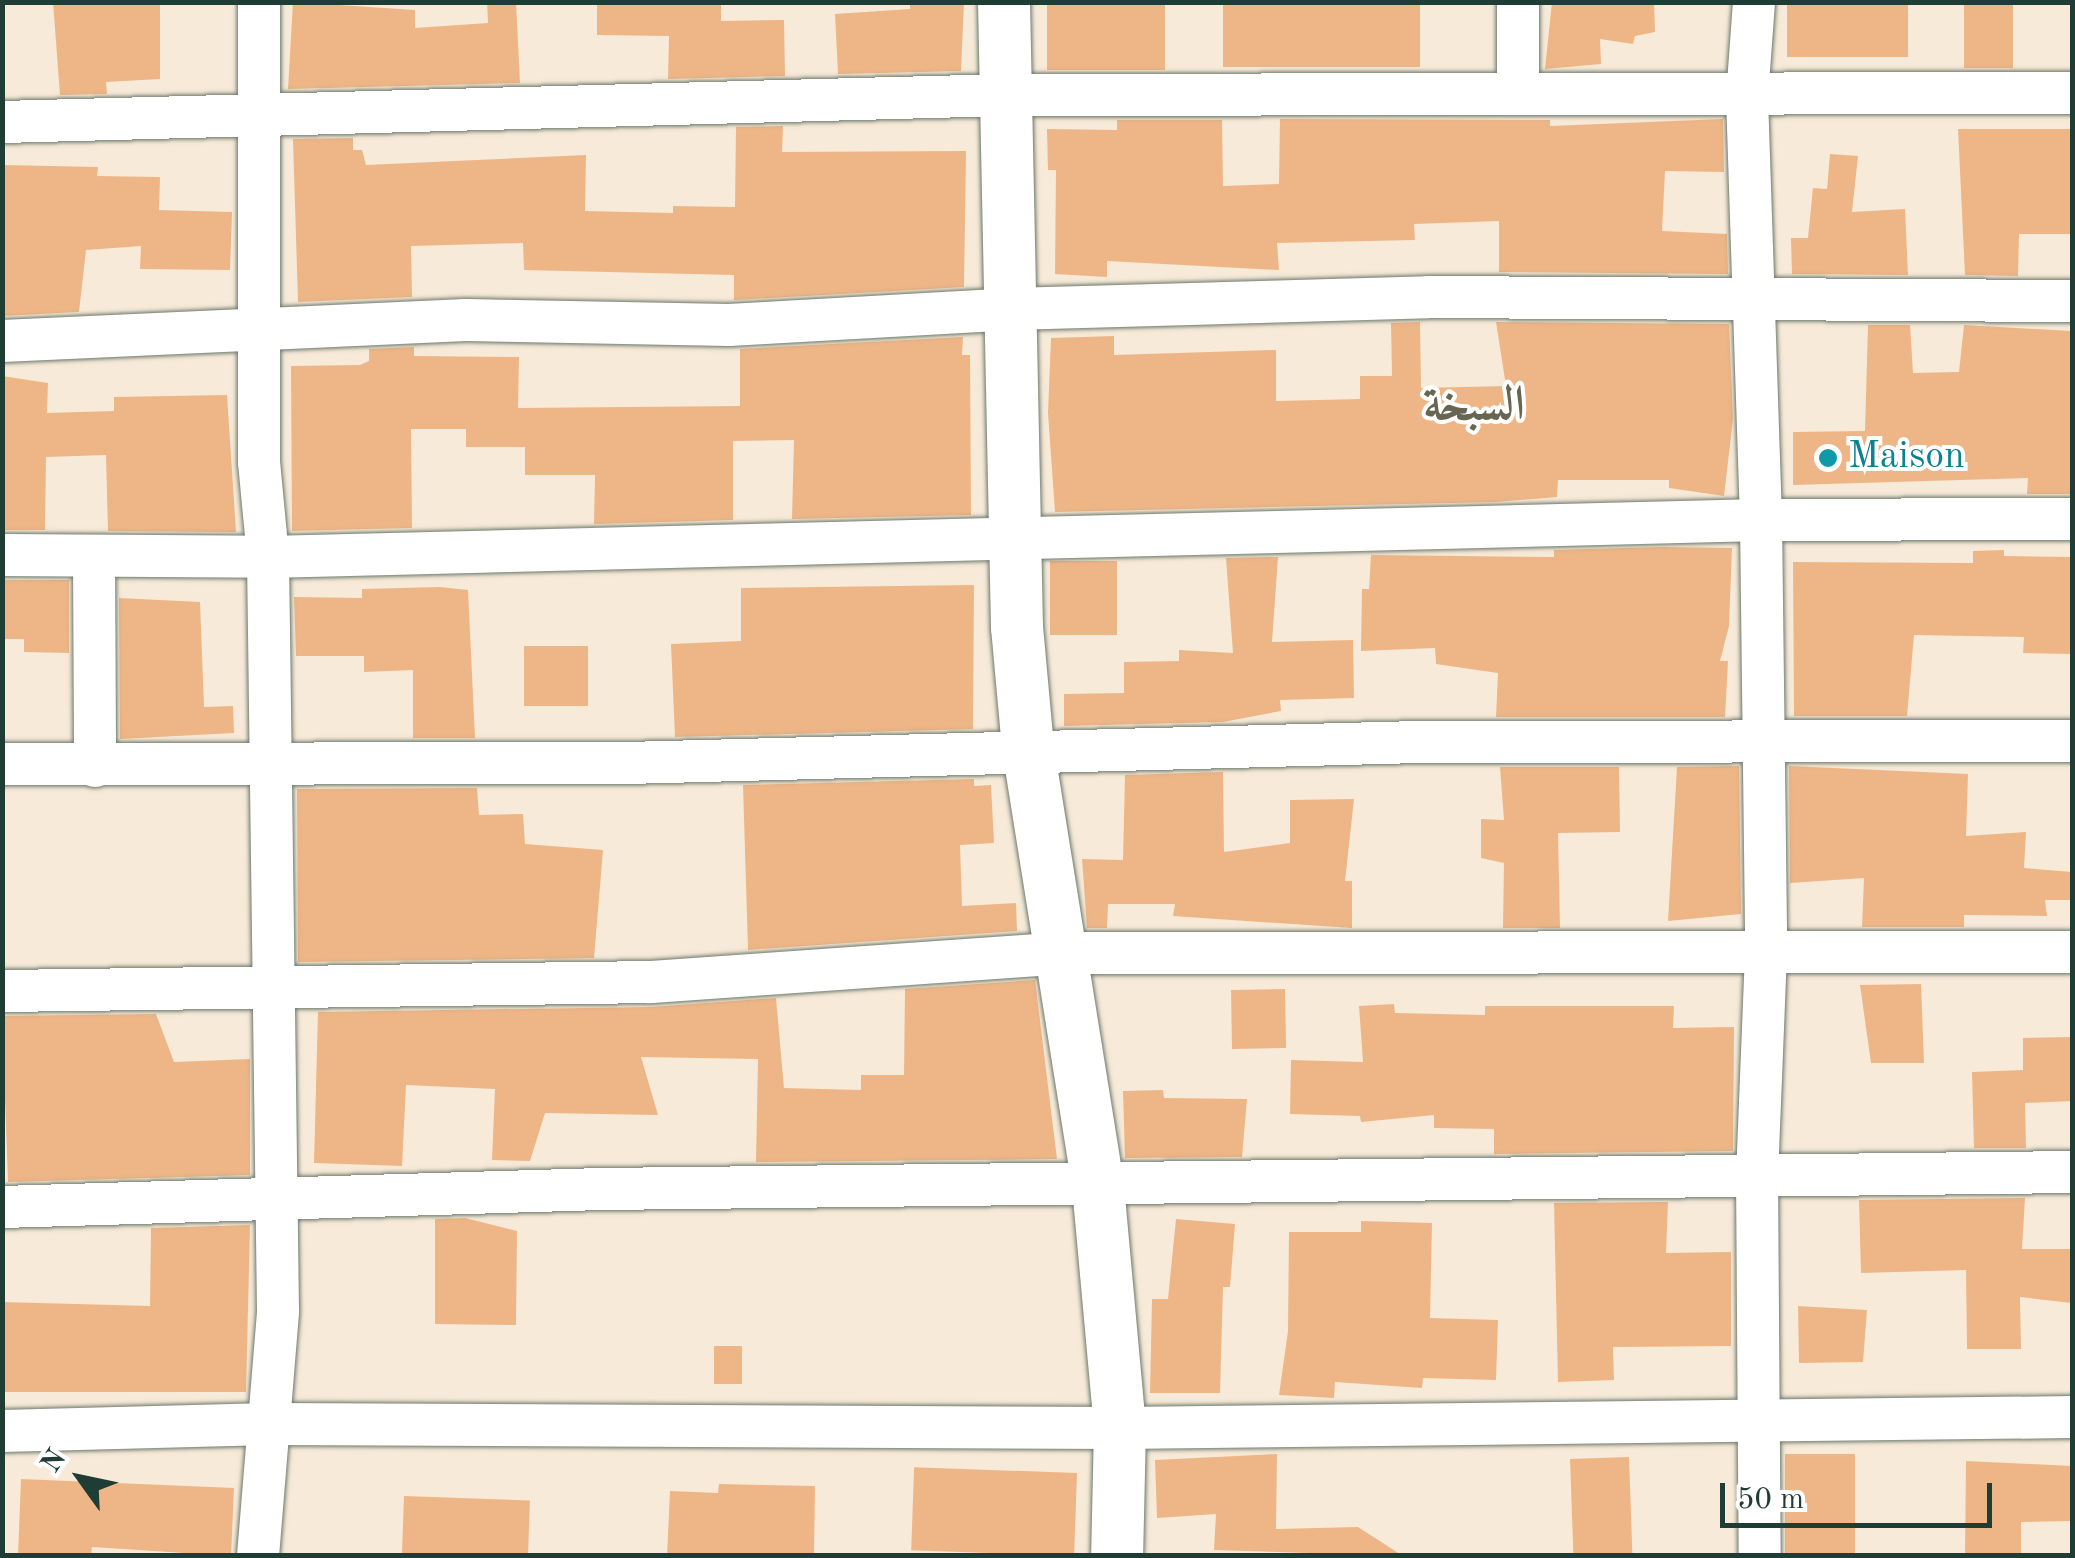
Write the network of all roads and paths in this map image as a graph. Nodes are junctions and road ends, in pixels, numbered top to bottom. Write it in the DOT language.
graph roads {
  1 [pos="259,2"];
  2 [pos="1004,2"];
  3 [pos="1518,2"];
  4 [pos="1754,2"];
  5 [pos="1518,93"];
  6 [pos="2072,93"];
  7 [pos="1006,94"];
  8 [pos="1747,97"];
  9 [pos="258,118"];
  10 [pos="2,122"];
  11 [pos="2072,301"];
  12 [pos="1756,302"];
  13 [pos="1011,309"];
  14 [pos="259,334"];
  15 [pos="2,341"];
  16 [pos="1761,520"];
  17 [pos="2072,520"];
  18 [pos="1015,536"];
  19 [pos="2,555"];
  20 [pos="94,556"];
  21 [pos="268,557"];
  22 [pos="2072,741"];
  23 [pos="1764,743"];
  24 [pos="1028,748"];
  25 [pos="272,760"];
  26 [pos="2,764"];
  27 [pos="95,766"];
  28 [pos="2072,952"];
  29 [pos="1063,953"];
  30 [pos="1766,953"];
  31 [pos="2,992"];
  32 [pos="273,992"];
  33 [pos="2072,1172"];
  34 [pos="1757,1174"];
  35 [pos="1098,1186"];
  36 [pos="276,1199"];
  37 [pos="2,1207"];
  38 [pos="2072,1417"];
  39 [pos="1759,1423"];
  40 [pos="270,1424"];
  41 [pos="1120,1428"];
  42 [pos="2,1432"];
  43 [pos="258,1556"];
  44 [pos="1117,1556"];
  45 [pos="1760,1556"];
  1 -- 9 [label="street"];
  2 -- 7 [label="street"];
  3 -- 5 [label="street"];
  4 -- 8 [label="street"];
  5 -- 7 [label="street"];
  5 -- 8 [label="street"];
  6 -- 8 [label="street"];
  7 -- 9 [label="street"];
  7 -- 13 [label="street"];
  8 -- 12 [label="street"];
  9 -- 10 [label="street"];
  9 -- 14 [label="street"];
  11 -- 12 [label="street"];
  12 -- 13 [label="street"];
  12 -- 16 [label="street"];
  13 -- 14 [label="street"];
  13 -- 18 [label="street"];
  14 -- 15 [label="street"];
  14 -- 21 [label="street"];
  16 -- 17 [label="street"];
  16 -- 18 [label="street"];
  16 -- 23 [label="street"];
  18 -- 21 [label="street"];
  18 -- 24 [label="street"];
  19 -- 20 [label="street"];
  20 -- 21 [label="street"];
  20 -- 27 [label="street"];
  21 -- 25 [label="street"];
  22 -- 23 [label="street"];
  23 -- 24 [label="street"];
  23 -- 30 [label="street"];
  24 -- 25 [label="street"];
  24 -- 29 [label="street"];
  25 -- 27 [label="street"];
  25 -- 32 [label="street"];
  26 -- 27 [label="street"];
  28 -- 30 [label="street"];
  29 -- 30 [label="street"];
  29 -- 32 [label="street"];
  29 -- 35 [label="street"];
  30 -- 34 [label="street"];
  31 -- 32 [label="street"];
  32 -- 36 [label="street"];
  33 -- 34 [label="street"];
  34 -- 35 [label="street"];
  34 -- 39 [label="street"];
  35 -- 36 [label="street"];
  35 -- 41 [label="street"];
  36 -- 37 [label="street"];
  36 -- 40 [label="street"];
  38 -- 39 [label="street"];
  39 -- 41 [label="street"];
  39 -- 45 [label="street"];
  40 -- 41 [label="street"];
  40 -- 42 [label="street"];
  40 -- 43 [label="street"];
  41 -- 44 [label="street"];
}
